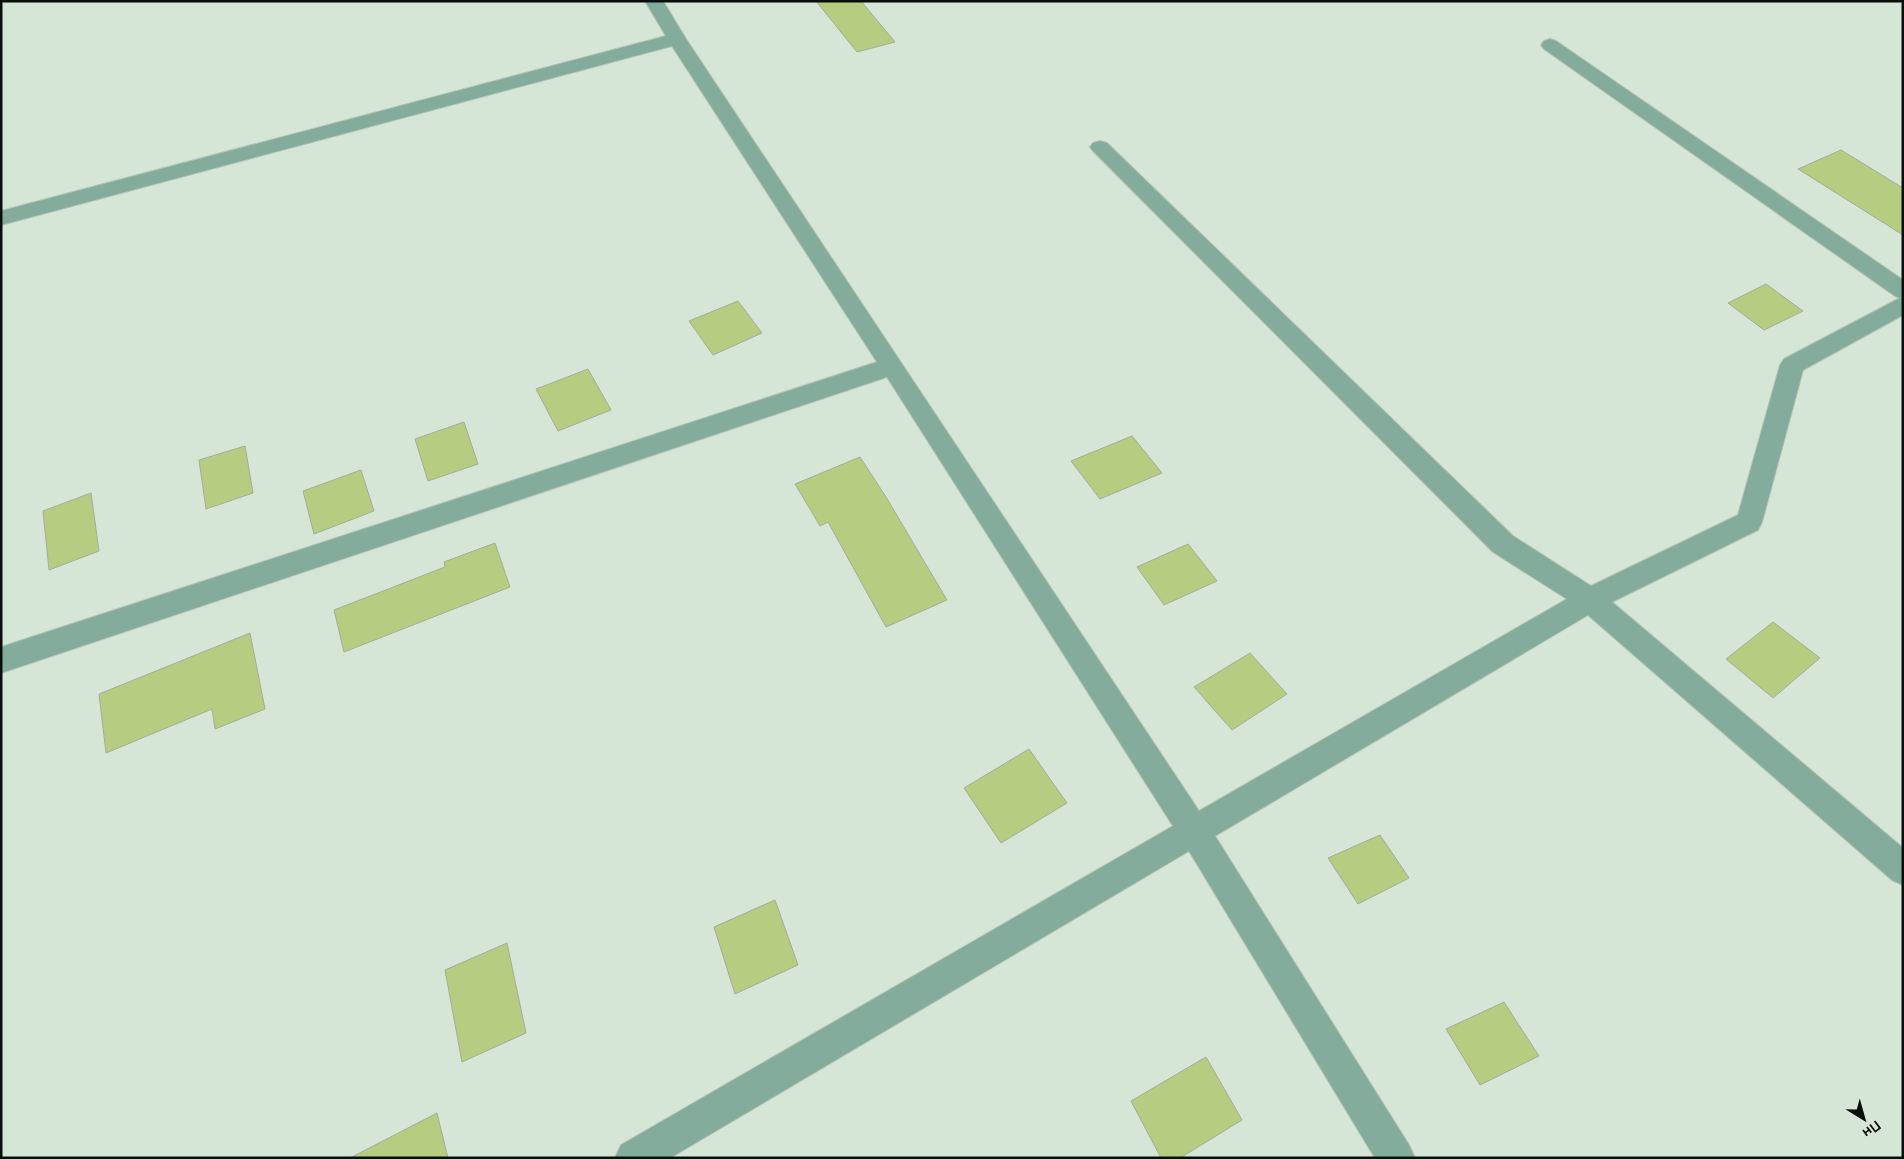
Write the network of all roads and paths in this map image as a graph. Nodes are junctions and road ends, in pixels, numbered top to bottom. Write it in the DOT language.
graph roads {
  1 [pos="654,1"];
  2 [pos="677,39"];
  3 [pos="1550,45"];
  4 [pos="1100,148"];
  5 [pos="1,218"];
  6 [pos="1903,291"];
  7 [pos="1903,305"];
  8 [pos="892,366"];
  9 [pos="1590,600"];
  10 [pos="1,660"];
  11 [pos="1194,831"];
  12 [pos="1903,869"];
  13 [pos="634,1158"];
  14 [pos="1396,1158"];
  1 -- 2 [label="street"];
  2 -- 5 [label="street"];
  2 -- 8 [label="street"];
  3 -- 6 [label="street"];
  4 -- 9 [label="street"];
  7 -- 9 [label="street"];
  8 -- 10 [label="street"];
  8 -- 11 [label="street"];
  9 -- 11 [label="street"];
  9 -- 12 [label="street"];
  11 -- 13 [label="street"];
  11 -- 14 [label="street"];
}
